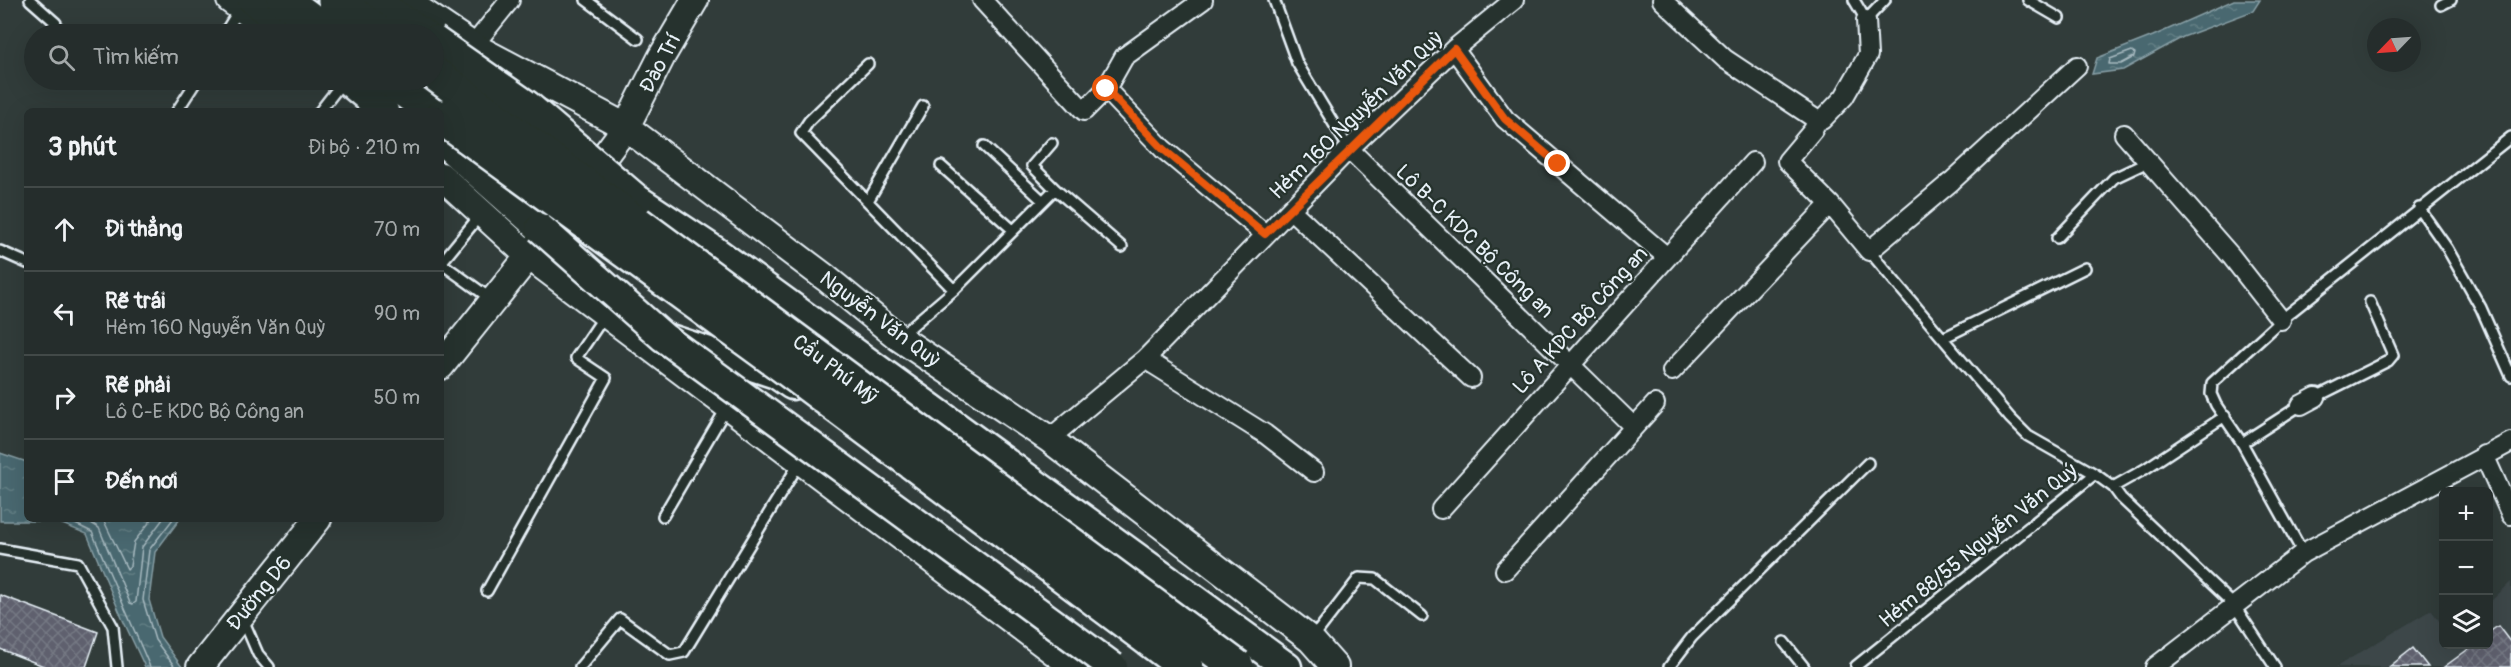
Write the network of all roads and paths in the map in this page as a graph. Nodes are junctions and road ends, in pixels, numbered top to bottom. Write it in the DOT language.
graph roads {
  1 [pos="30,0"];
  2 [pos="283,0"];
  3 [pos="336,0"];
  4 [pos="375,0"];
  5 [pos="405,0"];
  6 [pos="510,0"];
  7 [pos="586,0"];
  8 [pos="695,0"];
  9 [pos="982,0"];
  10 [pos="1203,0"];
  11 [pos="1274,0"];
  12 [pos="1514,0"];
  13 [pos="1662,0"];
  14 [pos="1854,0"];
  15 [pos="1885,0"];
  16 [pos="2028,0"];
  17 [pos="2451,0"];
  18 [pos="240,3"];
  19 [pos="2441,5"];
  20 [pos="2059,18"];
  21 [pos="1866,20"];
  22 [pos="56,24"];
  23 [pos="229,24"];
  24 [pos="264,24"];
  25 [pos="277,24"];
  26 [pos="311,24"];
  27 [pos="316,24"];
  28 [pos="368,24"];
  29 [pos="374,24"];
  30 [pos="410,24"];
  31 [pos="440,24"];
  32 [pos="444,26"];
  33 [pos="638,39"];
  34 [pos="473,46"];
  35 [pos="444,47"];
  36 [pos="1454,49"];
  37 [pos="868,64"];
  38 [pos="2077,66"];
  39 [pos="444,70"];
  40 [pos="444,80"];
  41 [pos="1106,89"];
  42 [pos="191,90"];
  43 [pos="335,90"];
  44 [pos="350,90"];
  45 [pos="354,90"];
  46 [pos="384,90"];
  47 [pos="404,90"];
  48 [pos="922,106"];
  49 [pos="179,108"];
  50 [pos="322,108"];
  51 [pos="367,108"];
  52 [pos="380,108"];
  53 [pos="405,108"];
  54 [pos="429,108"];
  55 [pos="444,119"];
  56 [pos="1817,120"];
  57 [pos="626,127"];
  58 [pos="2124,134"];
  59 [pos="2511,137"];
  60 [pos="444,143"];
  61 [pos="1052,143"];
  62 [pos="984,146"];
  63 [pos="1349,149"];
  64 [pos="1753,162"];
  65 [pos="2148,162"];
  66 [pos="444,163"];
  67 [pos="941,166"];
  68 [pos="444,179"];
  69 [pos="1055,189"];
  70 [pos="638,200"];
  71 [pos="868,201"];
  72 [pos="1042,201"];
  73 [pos="1830,204"];
  74 [pos="2419,208"];
  75 [pos="1291,210"];
  76 [pos="482,213"];
  77 [pos="540,228"];
  78 [pos="1014,230"];
  79 [pos="1265,234"];
  80 [pos="2057,238"];
  81 [pos="1122,247"];
  82 [pos="0,251"];
  83 [pos="1869,251"];
  84 [pos="529,256"];
  85 [pos="1668,257"];
  86 [pos="444,259"];
  87 [pos="24,261"];
  88 [pos="444,265"];
  89 [pos="2085,268"];
  90 [pos="954,290"];
  91 [pos="773,293"];
  92 [pos="493,300"];
  93 [pos="2370,302"];
  94 [pos="606,313"];
  95 [pos="2281,320"];
  96 [pos="663,337"];
  97 [pos="898,337"];
  98 [pos="1943,338"];
  99 [pos="1145,359"];
  100 [pos="444,362"];
  101 [pos="1570,365"];
  102 [pos="1672,371"];
  103 [pos="2511,375"];
  104 [pos="1471,378"];
  105 [pos="1655,404"];
  106 [pos="729,405"];
  107 [pos="2225,416"];
  108 [pos="1634,427"];
  109 [pos="1049,439"];
  110 [pos="2511,442"];
  111 [pos="2242,443"];
  112 [pos="2484,455"];
  113 [pos="801,460"];
  114 [pos="1868,462"];
  115 [pos="1314,472"];
  116 [pos="2096,474"];
  117 [pos="2113,487"];
  118 [pos="1441,509"];
  119 [pos="2511,514"];
  120 [pos="663,516"];
  121 [pos="316,522"];
  122 [pos="0,549"];
  123 [pos="2303,553"];
  124 [pos="1505,570"];
  125 [pos="488,591"];
  126 [pos="2234,605"];
  127 [pos="241,615"];
  128 [pos="1422,616"];
  129 [pos="1311,640"];
  130 [pos="1784,642"];
  131 [pos="204,661"];
  132 [pos="1072,666"];
  133 [pos="1856,666"];
  134 [pos="117,667"];
  135 [pos="269,667"];
  136 [pos="580,667"];
  137 [pos="1113,667"];
  138 [pos="1174,667"];
  139 [pos="1186,667"];
  140 [pos="1237,667"];
  141 [pos="1260,667"];
  142 [pos="1287,667"];
  143 [pos="1335,667"];
  144 [pos="1669,667"];
  145 [pos="1804,667"];
  146 [pos="2155,667"];
  147 [pos="2276,667"];
  1 -- 22 [label="lane"];
  2 -- 26 [label="main road"];
  2 -- 27 [label="highway"];
  3 -- 28 [label="highway"];
  3 -- 29 [label="main road"];
  4 -- 30 [label="main road"];
  5 -- 31 [label="street, Nguyễn Văn Quỳ"];
  6 -- 34 [label="street"];
  7 -- 33 [label="lane"];
  8 -- 57 [label="street, Đào Trí"];
  9 -- 41 [label="street"];
  10 -- 41 [label="street"];
  11 -- 63 [label="lane"];
  12 -- 36 [label="street, Hẻm 160 Nguyễn Văn Quỳ"];
  13 -- 56 [label="street"];
  14 -- 21 [label="lane"];
  15 -- 21 [label="lane"];
  16 -- 20 [label="lane"];
  17 -- 19 [label="lane"];
  18 -- 23 [label="lane"];
  18 -- 24 [label="street"];
  18 -- 25 [label="main road"];
  21 -- 56 [label="street"];
  32 -- 34 [label="street, Nguyễn Văn Quỳ"];
  34 -- 57 [label="street, Nguyễn Văn Quỳ"];
  35 -- 70 [label="main road, Cầu Phú Mỹ, bridge"];
  36 -- 63 [label="street, Hẻm 160 Nguyễn Văn Quỳ"];
  36 -- 85 [label="street"];
  37 -- 71 [label="lane"];
  38 -- 83 [label="street"];
  39 -- 70 [label="main road, Cầu Phú Mỹ, bridge"];
  40 -- 140 [label="highway, Cầu Phú Mỹ, bridge"];
  41 -- 79 [label="street"];
  42 -- 49 [label="lane"];
  43 -- 50 [label="lane"];
  44 -- 51 [label="street"];
  45 -- 52 [label="main road"];
  46 -- 53 [label="main road"];
  47 -- 54 [label="highway"];
  48 -- 71 [label="lane"];
  55 -- 139 [label="highway, Cầu Phú Mỹ, bridge"];
  56 -- 73 [label="street"];
  57 -- 84 [label="street, Đào Trí"];
  57 -- 97 [label="street, Nguyễn Văn Quỳ"];
  58 -- 65 [label="street"];
  59 -- 74 [label="lane"];
  60 -- 77 [label="main road, Cầu Phú Mỹ"];
  61 -- 69 [label="lane"];
  62 -- 72 [label="lane"];
  63 -- 75 [label="street, Hẻm 160 Nguyễn Văn Quỳ"];
  63 -- 101 [label="street, Lô B-C KDC Bộ Công an"];
  64 -- 85 [label="street, Lô A KDC Bộ Công an"];
  65 -- 80 [label="lane"];
  65 -- 95 [label="street"];
  66 -- 77 [label="main road, Cầu Phú Mỹ"];
  67 -- 78 [label="lane"];
  68 -- 76 [label="street"];
  69 -- 72 [label="lane"];
  69 -- 81 [label="lane"];
  70 -- 91 [label="main road, Cầu Phú Mỹ"];
  71 -- 90 [label="lane"];
  72 -- 78 [label="lane"];
  73 -- 83 [label="street"];
  73 -- 102 [label="street"];
  74 -- 95 [label="lane"];
  74 -- 103 [label="lane"];
  75 -- 79 [label="street, Hẻm 160 Nguyễn Văn Quỳ"];
  75 -- 104 [label="street"];
  76 -- 84 [label="street"];
  76 -- 86 [label="lane"];
  77 -- 96 [label="main road, Cầu Phú Mỹ, bridge"];
  78 -- 90 [label="lane"];
  79 -- 99 [label="street, Hẻm 160 Nguyễn Văn Quỳ"];
  82 -- 87 [label="lane"];
  83 -- 98 [label="lane, Hẻm 88/55 Nguyễn Văn Quý"];
  84 -- 92 [label="street"];
  84 -- 94 [label="street"];
  85 -- 101 [label="street, Lô A KDC Bộ Công an"];
  88 -- 92 [label="lane"];
  89 -- 98 [label="lane"];
  90 -- 97 [label="lane"];
  91 -- 141 [label="main road, Cầu Phú Mỹ"];
  91 -- 142 [label="main road, Cầu Phú Mỹ"];
  92 -- 100 [label="street"];
  93 -- 111 [label="lane"];
  94 -- 106 [label="street"];
  94 -- 125 [label="lane"];
  95 -- 107 [label="lane"];
  96 -- 137 [label="main road, Cầu Phú Mỹ, bridge"];
  96 -- 138 [label="main road, Cầu Phú Mỹ"];
  97 -- 109 [label="street, Nguyễn Văn Quỳ"];
  98 -- 116 [label="lane, Hẻm 88/55 Nguyễn Văn Quý"];
  99 -- 109 [label="street, Hẻm 160 Nguyễn Văn Quỳ"];
  99 -- 115 [label="street"];
  101 -- 108 [label="street, Lô B-C KDC Bộ Công an"];
  101 -- 118 [label="street, Lô A KDC Bộ Công an"];
  105 -- 108 [label="street"];
  106 -- 113 [label="street"];
  106 -- 120 [label="lane"];
  107 -- 111 [label="lane"];
  107 -- 117 [label="lane"];
  108 -- 124 [label="street"];
  109 -- 129 [label="street, Nguyễn Văn Quỳ"];
  110 -- 112 [label="street"];
  111 -- 123 [label="lane"];
  112 -- 119 [label="street"];
  112 -- 123 [label="street"];
  113 -- 132 [label="street"];
  113 -- 136 [label="lane"];
  114 -- 144 [label="lane"];
  116 -- 117 [label="lane"];
  116 -- 133 [label="lane, Hẻm 88/55 Nguyễn Văn Quý"];
  117 -- 126 [label="lane"];
  121 -- 127 [label="street, Đường D6"];
  122 -- 134 [label="lane"];
  123 -- 126 [label="street"];
  126 -- 146 [label="street"];
  126 -- 147 [label="lane"];
  127 -- 131 [label="street, Đường D6"];
  127 -- 135 [label="lane"];
  128 -- 129 [label="lane"];
  129 -- 143 [label="street, Nguyễn Văn Quỳ"];
  130 -- 145 [label="lane"];
}
